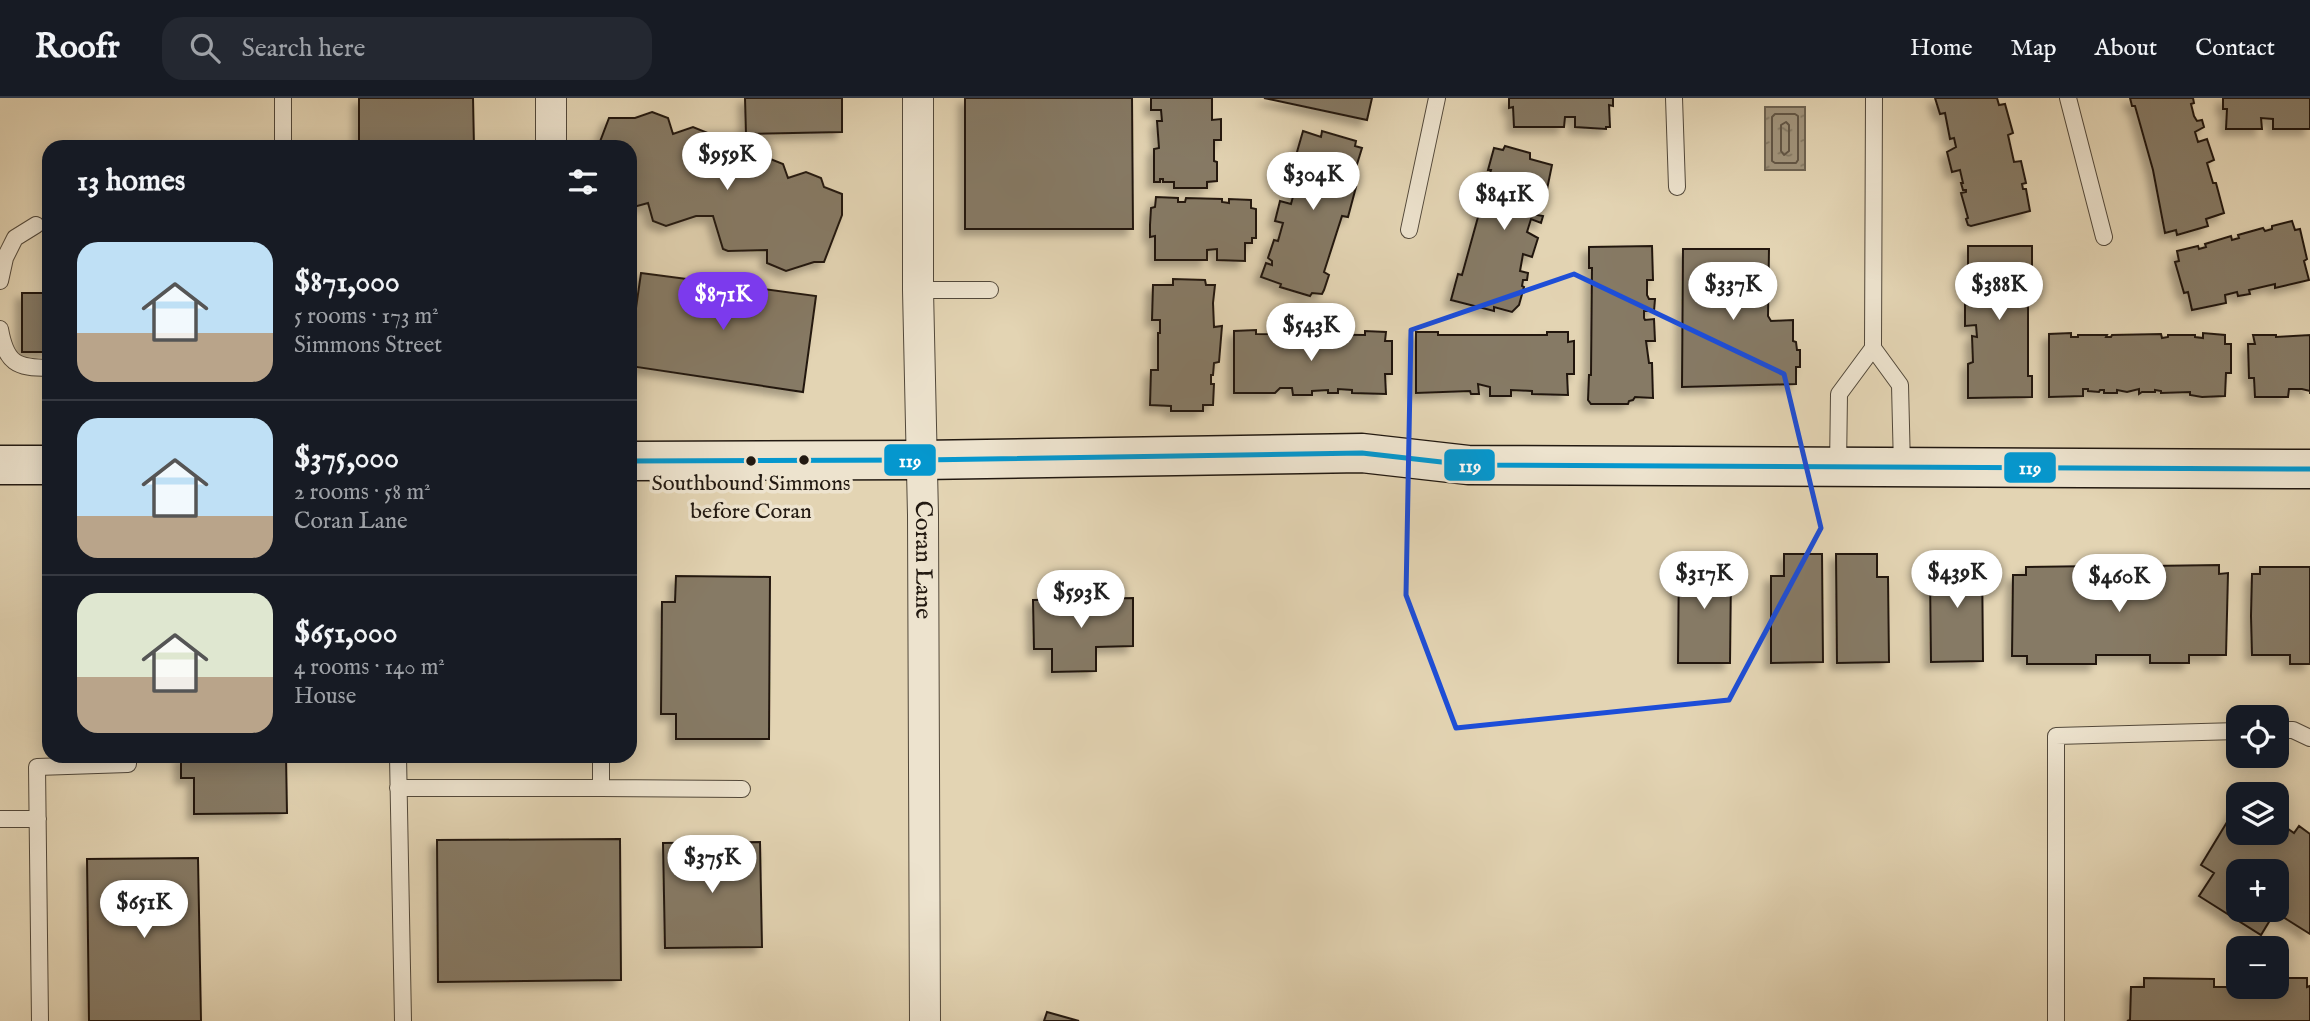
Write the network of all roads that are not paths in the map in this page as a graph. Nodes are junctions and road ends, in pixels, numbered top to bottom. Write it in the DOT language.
graph roads {
  1 [pos="283,98"];
  2 [pos="551,98"];
  3 [pos="918,98"];
  4 [pos="1437,98"];
  5 [pos="1674,98"];
  6 [pos="1874,98"];
  7 [pos="2068,98"];
  8 [pos="282,140"];
  9 [pos="551,140"];
  10 [pos="1678,187"];
  11 [pos="36,225"];
  12 [pos="1409,230"];
  13 [pos="2104,237"];
  14 [pos="0,281"];
  15 [pos="918,290"];
  16 [pos="990,290"];
  17 [pos="0,329"];
  18 [pos="1873,348"];
  19 [pos="42,368"];
  20 [pos="922,460"];
  21 [pos="637,461"];
  22 [pos="0,465"];
  23 [pos="42,465"];
  24 [pos="1838,467"];
  25 [pos="1902,467"];
  26 [pos="2310,469"];
  27 [pos="2289,730"];
  28 [pos="2226,732"];
  29 [pos="2310,738"];
  30 [pos="128,763"];
  31 [pos="398,763"];
  32 [pos="601,763"];
  33 [pos="398,788"];
  34 [pos="601,788"];
  35 [pos="742,789"];
  36 [pos="0,819"];
  37 [pos="38,819"];
  38 [pos="40,1021"];
  39 [pos="403,1021"];
  40 [pos="925,1021"];
  41 [pos="2056,1021"];
  1 -- 8 [label="lane"];
  2 -- 9 [label="street"];
  3 -- 15 [label="street, Coran Lane"];
  4 -- 12 [label="lane"];
  5 -- 10 [label="lane"];
  6 -- 18 [label="lane"];
  7 -- 13 [label="lane"];
  11 -- 14 [label="lane"];
  15 -- 16 [label="lane"];
  15 -- 20 [label="street, Coran Lane"];
  17 -- 19 [label="lane"];
  18 -- 24 [label="lane"];
  18 -- 25 [label="lane"];
  20 -- 21 [label="main road"];
  20 -- 24 [label="main road"];
  20 -- 40 [label="street, Coran Lane"];
  22 -- 23 [label="main road"];
  24 -- 25 [label="main road"];
  25 -- 26 [label="main road"];
  27 -- 29 [label="lane"];
  28 -- 41 [label="lane"];
  30 -- 37 [label="lane"];
  31 -- 33 [label="lane"];
  32 -- 34 [label="lane"];
  33 -- 34 [label="lane"];
  33 -- 39 [label="lane"];
  34 -- 35 [label="lane"];
  36 -- 37 [label="lane"];
  37 -- 38 [label="lane"];
}
